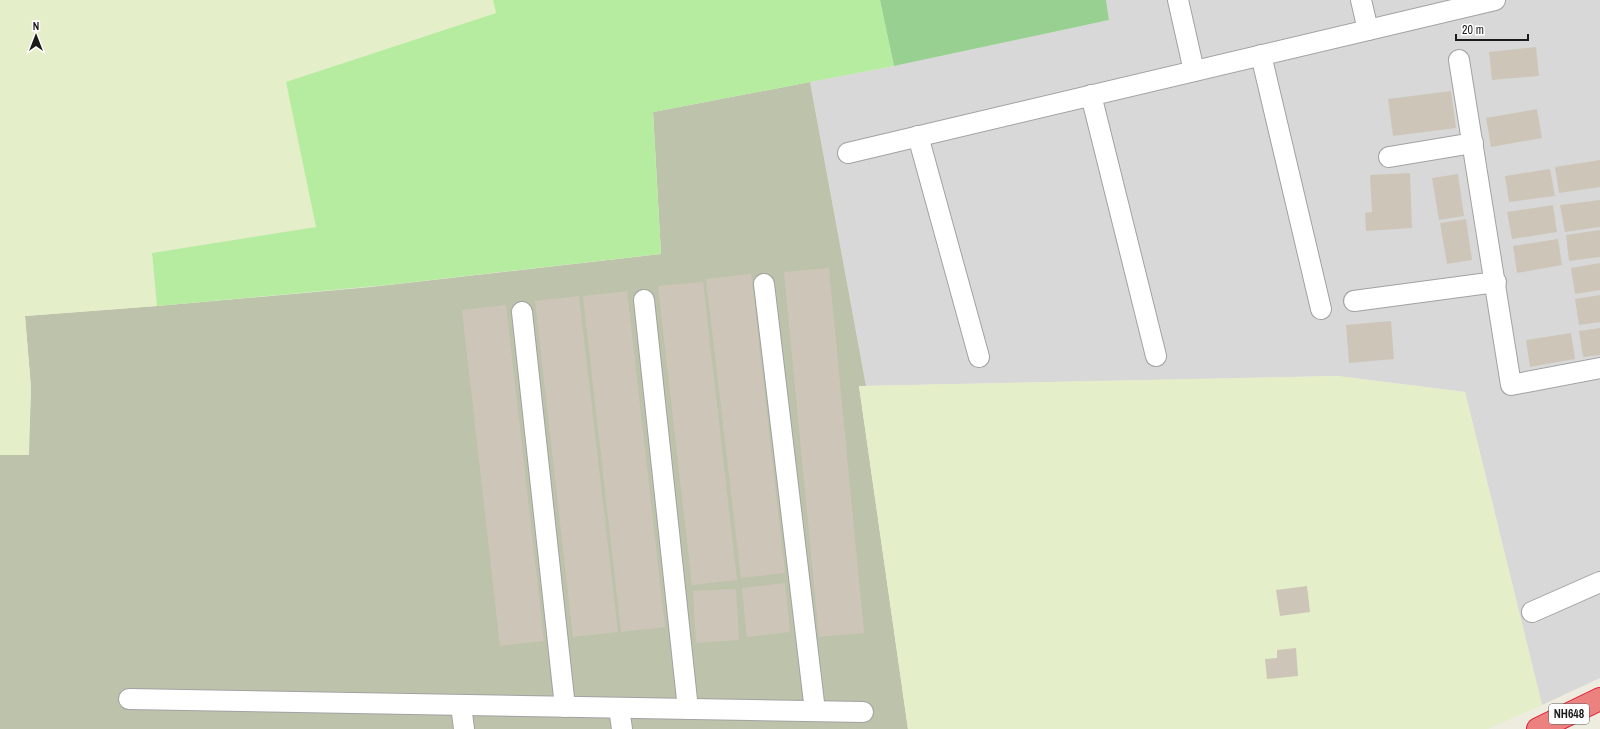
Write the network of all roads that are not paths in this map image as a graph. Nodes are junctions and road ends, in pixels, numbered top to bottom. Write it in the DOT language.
graph roads {
  1 [pos="1178,0"];
  2 [pos="1361,0"];
  3 [pos="1495,0"];
  4 [pos="1368,30"];
  5 [pos="1261,55"];
  6 [pos="1459,60"];
  7 [pos="1194,71"];
  8 [pos="1091,96"];
  9 [pos="918,136"];
  10 [pos="1473,143"];
  11 [pos="848,153"];
  12 [pos="1390,157"];
  13 [pos="1496,282"];
  14 [pos="764,284"];
  15 [pos="644,300"];
  16 [pos="1354,301"];
  17 [pos="1321,310"];
  18 [pos="522,312"];
  19 [pos="1156,356"];
  20 [pos="979,357"];
  21 [pos="1600,368"];
  22 [pos="1600,582"];
  23 [pos="1532,612"];
  24 [pos="129,699"];
  25 [pos="1600,699"];
  26 [pos="461,705"];
  27 [pos="565,707"];
  28 [pos="620,708"];
  29 [pos="688,709"];
  30 [pos="815,711"];
  31 [pos="863,712"];
  32 [pos="464,729"];
  33 [pos="622,729"];
  34 [pos="1538,729"];
  1 -- 7 [label="street"];
  2 -- 4 [label="street"];
  3 -- 4 [label="street"];
  4 -- 5 [label="street"];
  5 -- 7 [label="street"];
  5 -- 17 [label="street"];
  6 -- 10 [label="street"];
  7 -- 8 [label="street"];
  8 -- 9 [label="street"];
  8 -- 19 [label="street"];
  9 -- 11 [label="street"];
  9 -- 20 [label="street"];
  10 -- 12 [label="street"];
  10 -- 13 [label="street"];
  13 -- 16 [label="street"];
  13 -- 21 [label="street"];
  14 -- 30 [label="street"];
  15 -- 29 [label="street"];
  18 -- 27 [label="street"];
  22 -- 23 [label="street"];
  24 -- 26 [label="street"];
  25 -- 34 [label="highway, NH648"];
  26 -- 27 [label="street"];
  26 -- 32 [label="street"];
  27 -- 28 [label="street"];
  28 -- 29 [label="street"];
  28 -- 33 [label="street"];
  29 -- 30 [label="street"];
  30 -- 31 [label="street"];
}
